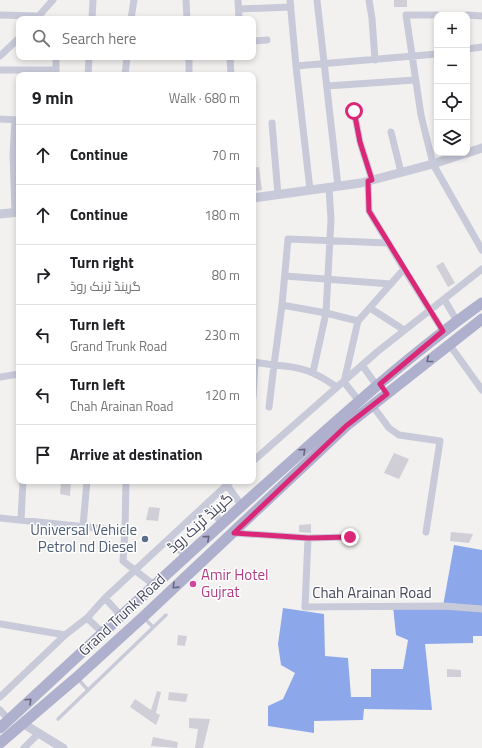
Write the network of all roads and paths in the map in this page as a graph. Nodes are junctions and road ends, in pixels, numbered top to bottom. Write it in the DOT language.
graph roads {
  1 [pos="53,0"];
  2 [pos="93,0"];
  3 [pos="134,0"];
  4 [pos="186,0"];
  5 [pos="238,0"];
  6 [pos="317,0"];
  7 [pos="369,0"];
  8 [pos="291,3"];
  9 [pos="239,9"];
  10 [pos="0,15"];
  11 [pos="434,15"];
  12 [pos="470,15"];
  13 [pos="16,16"];
  14 [pos="39,16"];
  15 [pos="92,16"];
  16 [pos="131,16"];
  17 [pos="187,16"];
  18 [pos="239,16"];
  19 [pos="482,16"];
  20 [pos="267,40"];
  21 [pos="16,41"];
  22 [pos="256,41"];
  23 [pos="482,47"];
  24 [pos="470,49"];
  25 [pos="434,54"];
  26 [pos="0,56"];
  27 [pos="412,57"];
  28 [pos="56,60"];
  29 [pos="89,60"];
  30 [pos="127,60"];
  31 [pos="189,60"];
  32 [pos="230,60"];
  33 [pos="375,60"];
  34 [pos="324,64"];
  35 [pos="296,66"];
  36 [pos="0,70"];
  37 [pos="37,72"];
  38 [pos="56,72"];
  39 [pos="88,72"];
  40 [pos="125,72"];
  41 [pos="190,72"];
  42 [pos="231,72"];
  43 [pos="415,80"];
  44 [pos="327,86"];
  45 [pos="354,111"];
  46 [pos="0,120"];
  47 [pos="16,120"];
  48 [pos="272,123"];
  49 [pos="16,128"];
  50 [pos="391,132"];
  51 [pos="482,148"];
  52 [pos="470,152"];
  53 [pos="457,156"];
  54 [pos="433,164"];
  55 [pos="401,172"];
  56 [pos="370,180"];
  57 [pos="333,187"];
  58 [pos="310,190"];
  59 [pos="278,195"];
  60 [pos="16,198"];
  61 [pos="256,198"];
  62 [pos="16,212"];
  63 [pos="0,214"];
  64 [pos="330,241"];
  65 [pos="388,243"];
  66 [pos="482,250"];
  67 [pos="404,270"];
  68 [pos="482,270"];
  69 [pos="285,276"];
  70 [pos="328,279"];
  71 [pos="391,284"];
  72 [pos="444,299"];
  73 [pos="482,303"];
  74 [pos="282,305"];
  75 [pos="370,308"];
  76 [pos="430,310"];
  77 [pos="326,314"];
  78 [pos="482,319"];
  79 [pos="457,320"];
  80 [pos="358,321"];
  81 [pos="404,330"];
  82 [pos="443,331"];
  83 [pos="449,344"];
  84 [pos="256,362"];
  85 [pos="274,365"];
  86 [pos="362,365"];
  87 [pos="313,372"];
  88 [pos="16,374"];
  89 [pos="0,377"];
  90 [pos="344,382"];
  91 [pos="378,385"];
  92 [pos="337,387"];
  93 [pos="482,390"];
  94 [pos="387,394"];
  95 [pos="359,401"];
  96 [pos="372,406"];
  97 [pos="269,407"];
  98 [pos="256,458"];
  99 [pos="23,484"];
  100 [pos="87,484"];
  101 [pos="126,484"];
  102 [pos="228,484"];
  103 [pos="230,484"];
  104 [pos="207,503"];
  105 [pos="242,506"];
  106 [pos="0,518"];
  107 [pos="21,520"];
  108 [pos="222,524"];
  109 [pos="84,526"];
  110 [pos="125,531"];
  111 [pos="426,532"];
  112 [pos="234,533"];
  113 [pos="350,537"];
  114 [pos="308,538"];
  115 [pos="169,540"];
  116 [pos="186,556"];
  117 [pos="137,570"];
  118 [pos="154,585"];
  119 [pos="105,598"];
  120 [pos="482,609"];
  121 [pos="166,615"];
  122 [pos="121,616"];
  123 [pos="143,617"];
  124 [pos="87,618"];
  125 [pos="1,624"];
  126 [pos="153,627"];
  127 [pos="103,633"];
  128 [pos="65,635"];
  129 [pos="65,668"];
  130 [pos="76,678"];
  131 [pos="88,690"];
  132 [pos="0,697"];
  133 [pos="0,710"];
  134 [pos="58,719"];
  135 [pos="9,720"];
  136 [pos="22,723"];
  137 [pos="0,728"];
  138 [pos="39,733"];
  139 [pos="0,743"];
  140 [pos="24,748"];
  141 [pos="63,748"];
  1 -- 14 [label="street"];
  2 -- 15 [label="street"];
  3 -- 16 [label="street"];
  4 -- 17 [label="street"];
  5 -- 9 [label="street"];
  6 -- 34 [label="street"];
  7 -- 33 [label="street"];
  8 -- 9 [label="street"];
  8 -- 35 [label="street"];
  9 -- 18 [label="street"];
  10 -- 13 [label="street"];
  11 -- 27 [label="street"];
  12 -- 19 [label="street"];
  20 -- 22 [label="street"];
  21 -- 26 [label="street"];
  23 -- 24 [label="street"];
  25 -- 27 [label="street"];
  27 -- 33 [label="street"];
  27 -- 43 [label="street"];
  28 -- 38 [label="street"];
  29 -- 39 [label="street"];
  30 -- 40 [label="street"];
  31 -- 41 [label="street"];
  32 -- 42 [label="street"];
  33 -- 34 [label="street"];
  34 -- 35 [label="street"];
  34 -- 44 [label="street"];
  35 -- 58 [label="street"];
  36 -- 37 [label="street"];
  43 -- 44 [label="street"];
  43 -- 54 [label="street"];
  44 -- 57 [label="street"];
  45 -- 56 [label="street"];
  46 -- 47 [label="street"];
  48 -- 59 [label="street"];
  49 -- 60 [label="street"];
  50 -- 55 [label="street"];
  51 -- 52 [label="street"];
  53 -- 54 [label="street"];
  54 -- 55 [label="street"];
  54 -- 66 [label="street"];
  55 -- 56 [label="street"];
  56 -- 57 [label="street"];
  56 -- 65 [label="street"];
  57 -- 58 [label="street"];
  57 -- 64 [label="street"];
  58 -- 59 [label="street"];
  59 -- 61 [label="street"];
  62 -- 63 [label="street"];
  64 -- 65 [label="street"];
  64 -- 69 [label="street"];
  64 -- 70 [label="street"];
  65 -- 67 [label="street"];
  67 -- 71 [label="street"];
  67 -- 76 [label="street"];
  68 -- 72 [label="street"];
  69 -- 70 [label="street"];
  69 -- 74 [label="street"];
  70 -- 71 [label="street"];
  70 -- 77 [label="street"];
  71 -- 75 [label="street"];
  72 -- 76 [label="street"];
  72 -- 79 [label="street"];
  73 -- 79 [label="main road, گرینڈ ٹرنک روڈ"];
  74 -- 77 [label="street"];
  74 -- 85 [label="street"];
  75 -- 80 [label="street"];
  75 -- 81 [label="street"];
  76 -- 81 [label="street"];
  76 -- 82 [label="street"];
  77 -- 80 [label="street"];
  77 -- 87 [label="street"];
  78 -- 83 [label="main road, Grand Trunk Road"];
  79 -- 82 [label="main road, گرینڈ ٹرنک روڈ"];
  80 -- 90 [label="street"];
  81 -- 86 [label="street"];
  82 -- 91 [label="main road, گرینڈ ٹرنک روڈ"];
  83 -- 93 [label="street"];
  83 -- 94 [label="main road, Grand Trunk Road, one-way"];
  84 -- 85 [label="street"];
  85 -- 87 [label="street"];
  85 -- 97 [label="street"];
  86 -- 90 [label="street"];
  86 -- 91 [label="street"];
  87 -- 92 [label="street"];
  88 -- 89 [label="street"];
  90 -- 92 [label="street"];
  90 -- 95 [label="street"];
  91 -- 94 [label="main road"];
  91 -- 95 [label="main road, گرینڈ ٹرنک روڈ"];
  92 -- 98 [label="street"];
  94 -- 96 [label="main road, Grand Trunk Road"];
  105 -- 95 [label="main road, گرینڈ ٹرنک روڈ, one-way"];
  96 -- 111 [label="street"];
  96 -- 112 [label="main road, Grand Trunk Road"];
  99 -- 107 [label="street"];
  100 -- 109 [label="street"];
  101 -- 110 [label="street"];
  102 -- 104 [label="street"];
  103 -- 105 [label="street"];
  104 -- 108 [label="street"];
  104 -- 115 [label="street"];
  105 -- 108 [label="main road, گرینڈ ٹرنک روڈ"];
  106 -- 107 [label="street"];
  107 -- 109 [label="street"];
  116 -- 108 [label="main road, گرینڈ ٹرنک روڈ, one-way"];
  109 -- 110 [label="street"];
  110 -- 117 [label="street"];
  112 -- 114 [label="street"];
  112 -- 123 [label="main road, Grand Trunk Road, one-way"];
  113 -- 114 [label="street"];
  114 -- 120 [label="street, Chah Arainan Road"];
  115 -- 116 [label="street"];
  115 -- 117 [label="street"];
  116 -- 118 [label="main road, گرینڈ ٹرنک روڈ"];
  117 -- 118 [label="street"];
  117 -- 119 [label="street"];
  118 -- 122 [label="main road, گرینڈ ٹرنک روڈ"];
  119 -- 122 [label="street"];
  119 -- 124 [label="street"];
  121 -- 126 [label="lane"];
  122 -- 127 [label="main road, گرینڈ ٹرنک روڈ"];
  123 -- 126 [label="lane"];
  123 -- 130 [label="main road, Grand Trunk Road"];
  124 -- 127 [label="street"];
  124 -- 128 [label="street"];
  125 -- 128 [label="street"];
  126 -- 131 [label="lane"];
  127 -- 129 [label="main road, گرینڈ ٹرنک روڈ"];
  128 -- 132 [label="street"];
  129 -- 130 [label="main road"];
  135 -- 129 [label="main road, گرینڈ ٹرنک روڈ, one-way"];
  130 -- 131 [label="lane"];
  130 -- 136 [label="main road, Grand Trunk Road"];
  131 -- 134 [label="lane"];
  133 -- 135 [label="street"];
  135 -- 137 [label="main road, گرینڈ ٹرنک روڈ"];
  136 -- 138 [label="street"];
  136 -- 139 [label="main road, Grand Trunk Road"];
  138 -- 140 [label="street"];
  138 -- 141 [label="street"];
}
